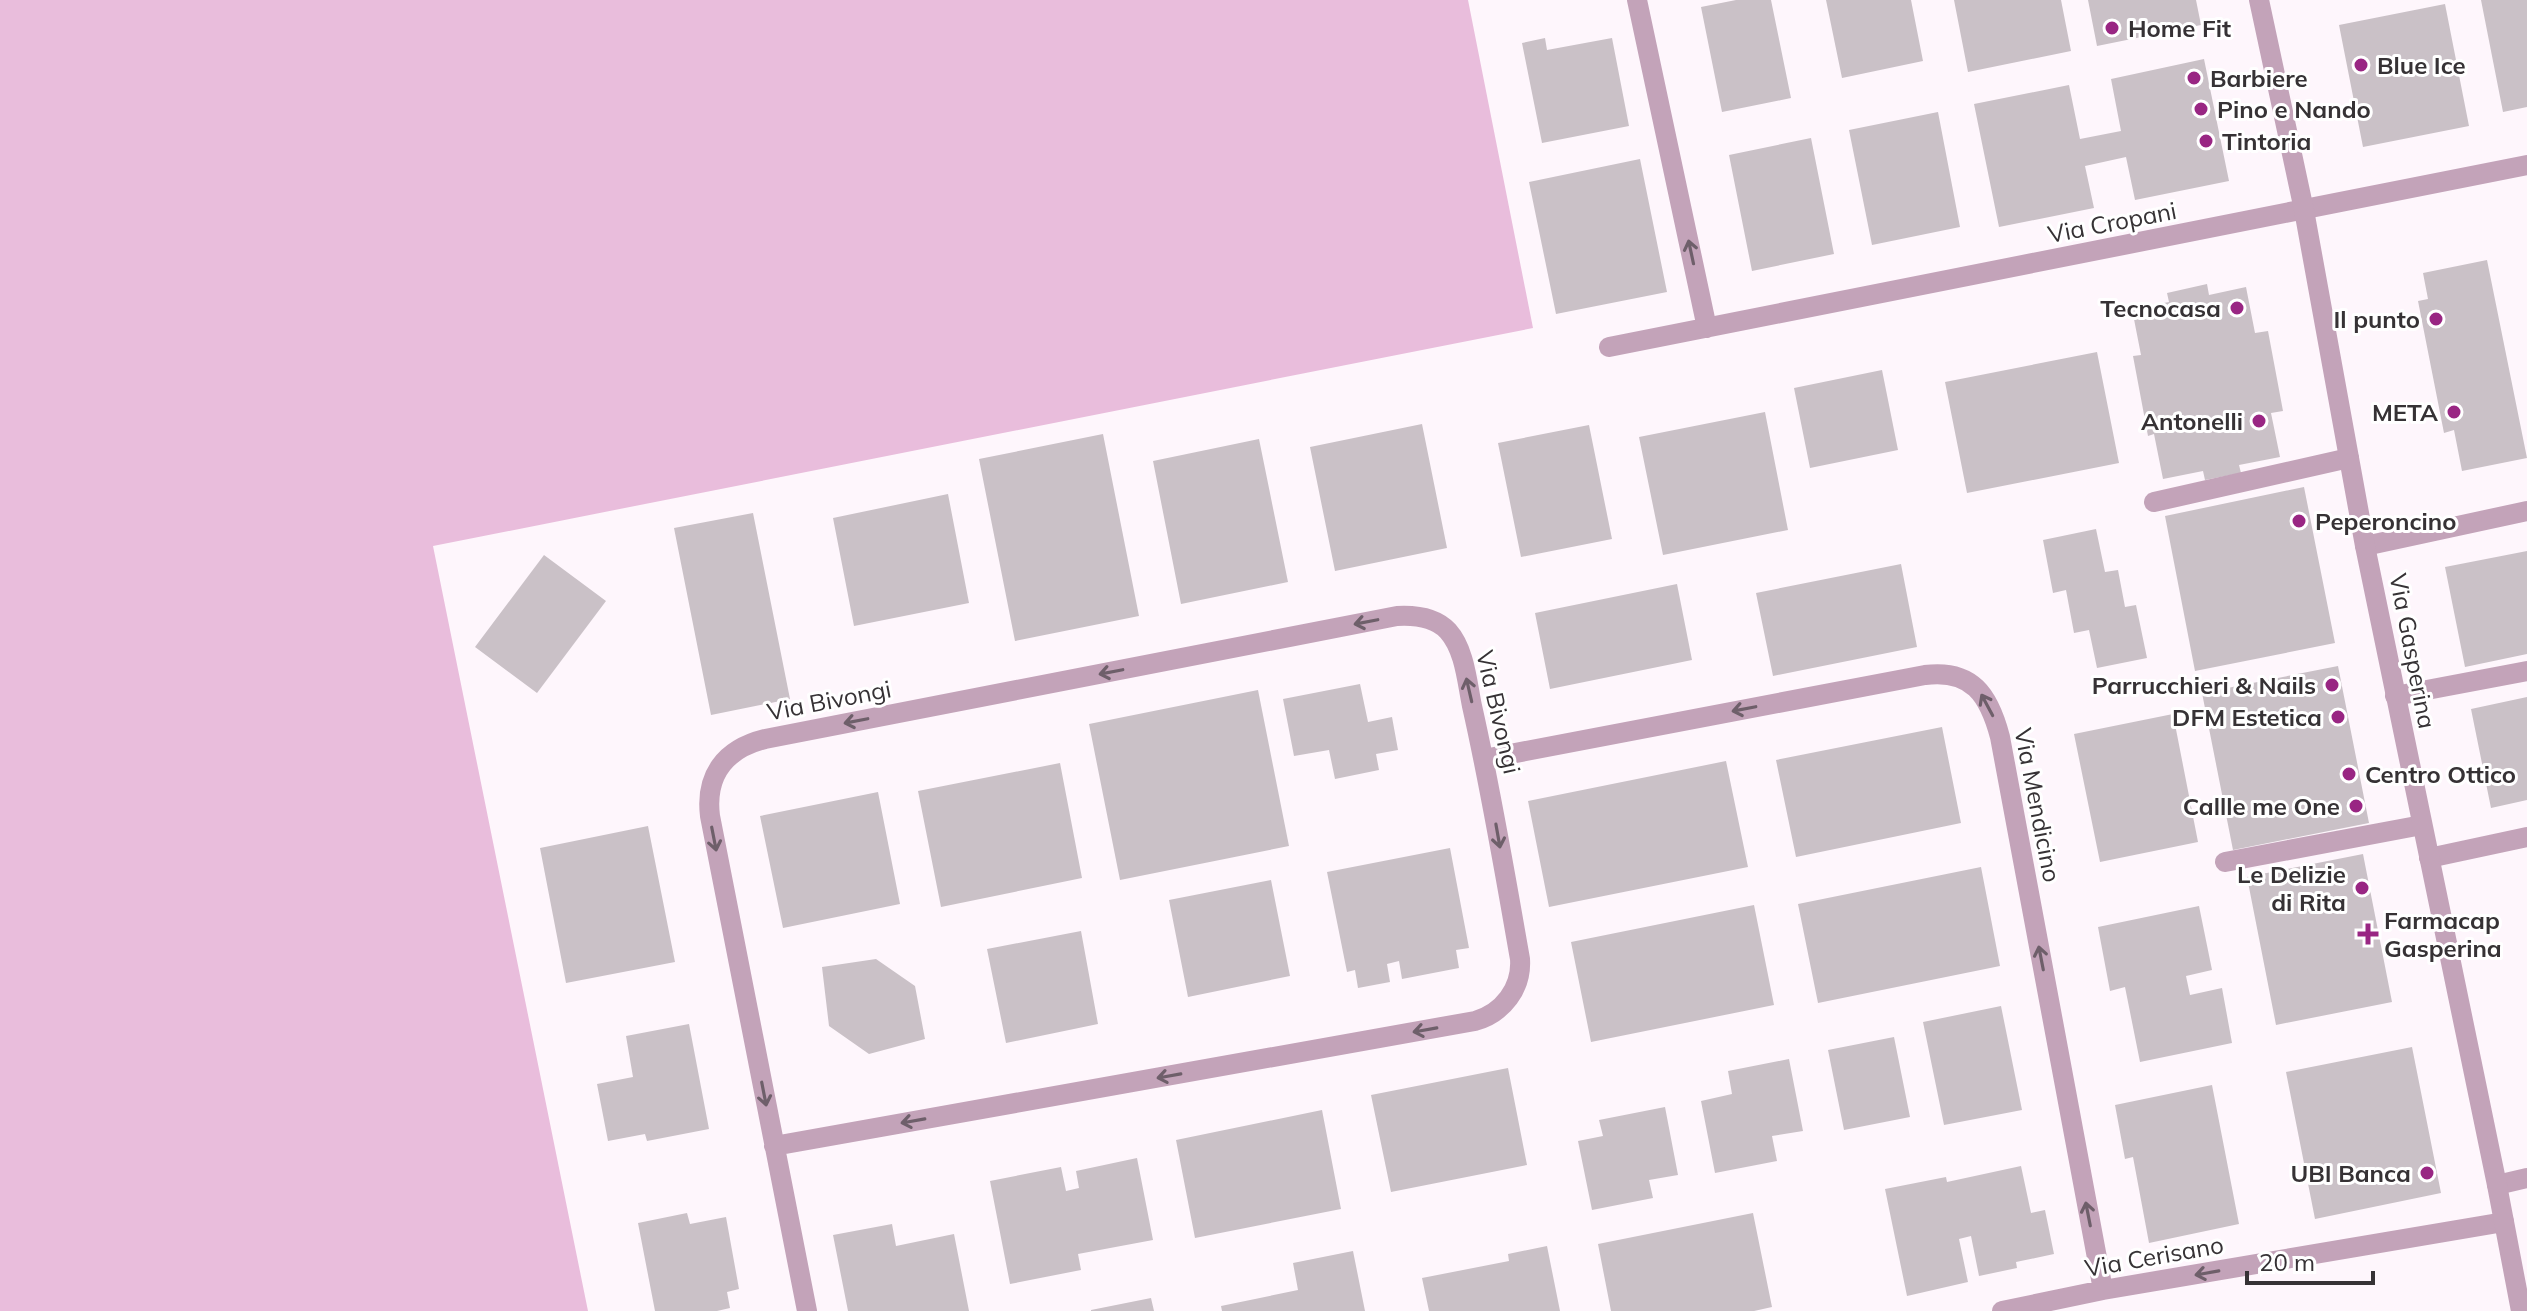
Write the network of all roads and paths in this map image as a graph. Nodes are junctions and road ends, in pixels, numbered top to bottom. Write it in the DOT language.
graph roads {
  1 [pos="1637,0"];
  2 [pos="2259,0"];
  3 [pos="2527,165"];
  4 [pos="2304,210"];
  5 [pos="1707,328"];
  6 [pos="1609,347"];
  7 [pos="2349,458"];
  8 [pos="2154,502"];
  9 [pos="2527,511"];
  10 [pos="2365,546"];
  11 [pos="2527,671"];
  12 [pos="2395,696"];
  13 [pos="1484,759"];
  14 [pos="2422,825"];
  15 [pos="2527,837"];
  16 [pos="2429,858"];
  17 [pos="2225,862"];
  18 [pos="774,1146"];
  19 [pos="2527,1178"];
  20 [pos="2497,1185"];
  21 [pos="2504,1222"];
  22 [pos="2103,1290"];
  23 [pos="807,1311"];
  24 [pos="2002,1311"];
  25 [pos="2521,1311"];
  5 -- 1 [label="street, one-way"];
  2 -- 4 [label="street, Via Gasperina"];
  3 -- 4 [label="street, Via Cropani"];
  4 -- 5 [label="street, Via Cropani"];
  4 -- 7 [label="street, Via Gasperina"];
  5 -- 6 [label="street, Via Cropani"];
  7 -- 8 [label="street"];
  7 -- 10 [label="street, Via Gasperina"];
  9 -- 10 [label="street"];
  10 -- 12 [label="street, Via Gasperina"];
  11 -- 12 [label="street"];
  12 -- 14 [label="street, Via Gasperina"];
  13 -- 18 [label="street, Via Bivongi, one-way"];
  13 -- 18 [label="street, Via Bivongi, one-way"];
  22 -- 13 [label="street, Via Mendicino, one-way"];
  14 -- 16 [label="street, Via Gasperina"];
  14 -- 17 [label="street"];
  15 -- 16 [label="street"];
  16 -- 20 [label="street, Via Gasperina"];
  18 -- 23 [label="street, Via Bivongi"];
  19 -- 20 [label="street"];
  20 -- 21 [label="street, Via Gasperina"];
  21 -- 22 [label="street, Via Cerisano, one-way"];
  21 -- 25 [label="street, Via Gasperina"];
  22 -- 24 [label="street, Via Cerisano"];
}
